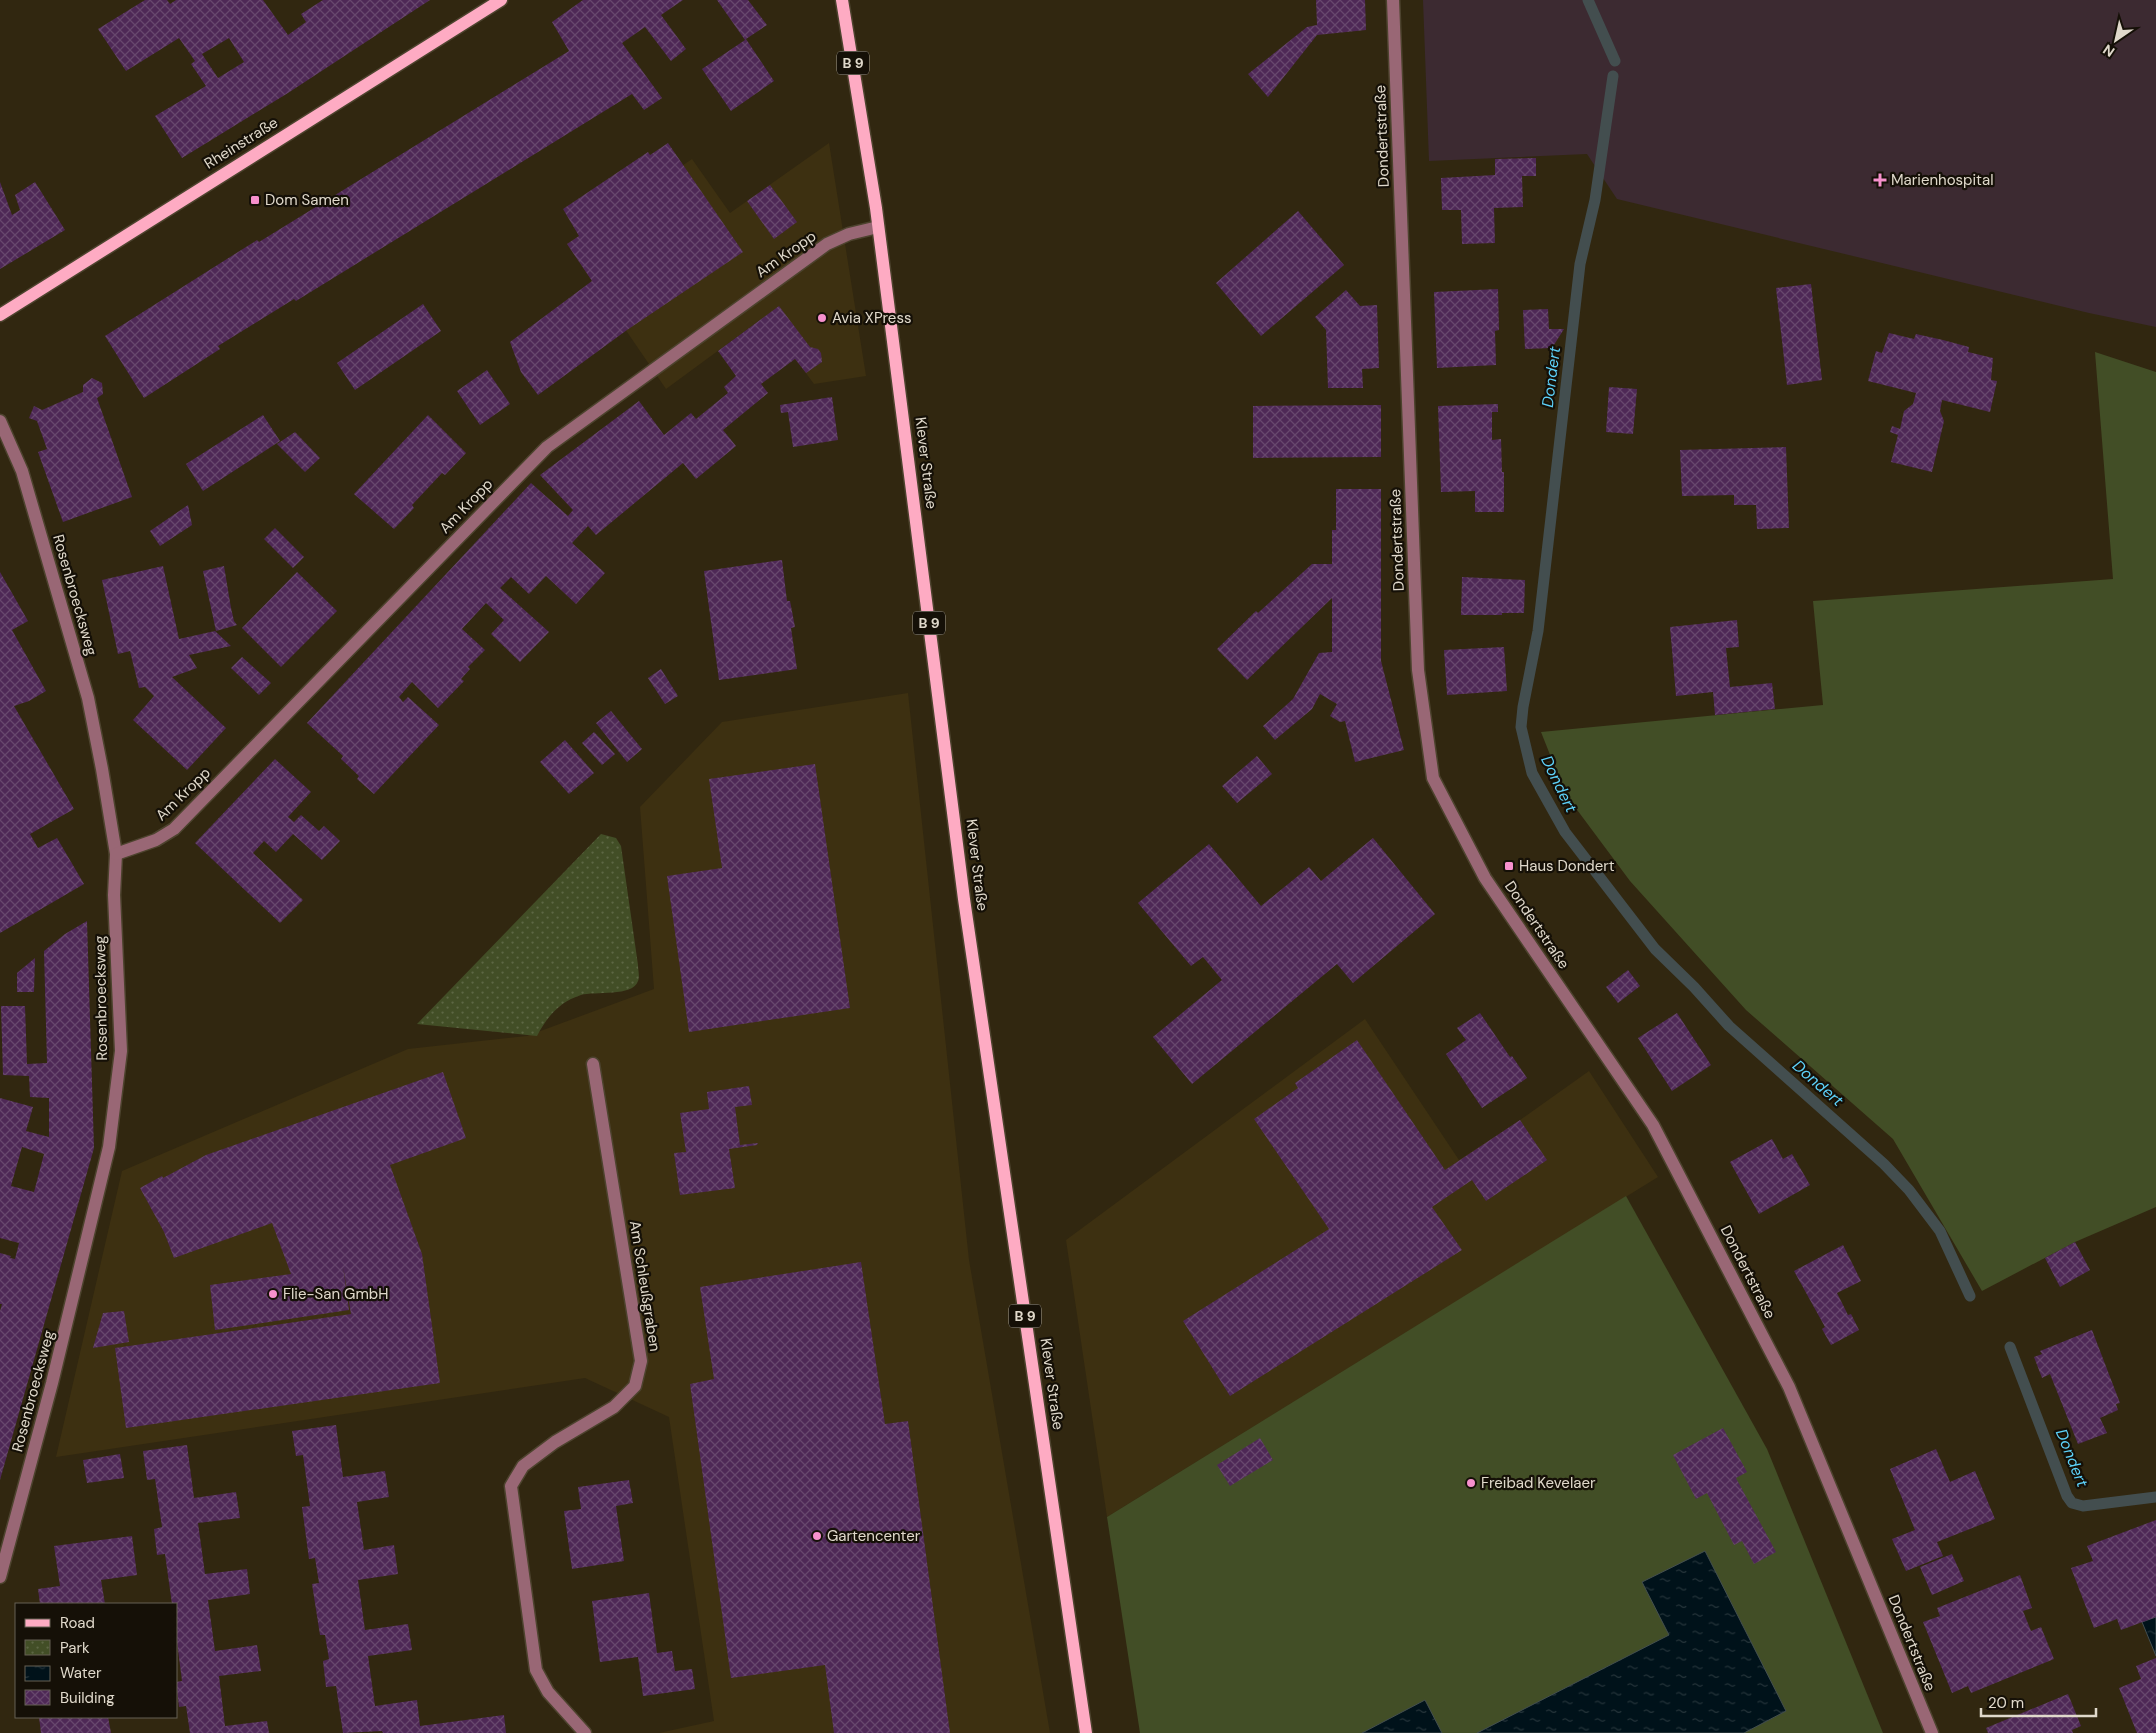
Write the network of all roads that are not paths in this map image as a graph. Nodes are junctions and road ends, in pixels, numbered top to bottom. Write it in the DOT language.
graph roads {
  1 [pos="501,0"];
  2 [pos="842,0"];
  3 [pos="1393,0"];
  4 [pos="878,227"];
  5 [pos="0,315"];
  6 [pos="0,421"];
  7 [pos="116,854"];
  8 [pos="593,1064"];
  9 [pos="0,1577"];
  10 [pos="585,1733"];
  11 [pos="1086,1733"];
  12 [pos="1932,1733"];
  1 -- 5 [label="main road, Rheinstraße"];
  2 -- 4 [label="main road, Klever Straße / B 9"];
  3 -- 12 [label="street, Dondertstraße"];
  4 -- 7 [label="street, Am Kropp"];
  4 -- 11 [label="main road, Klever Straße / B 9"];
  6 -- 7 [label="street, Rosenbroecksweg"];
  7 -- 9 [label="street, Rosenbroecksweg"];
  8 -- 10 [label="street, Am Schleußgraben"];
}
